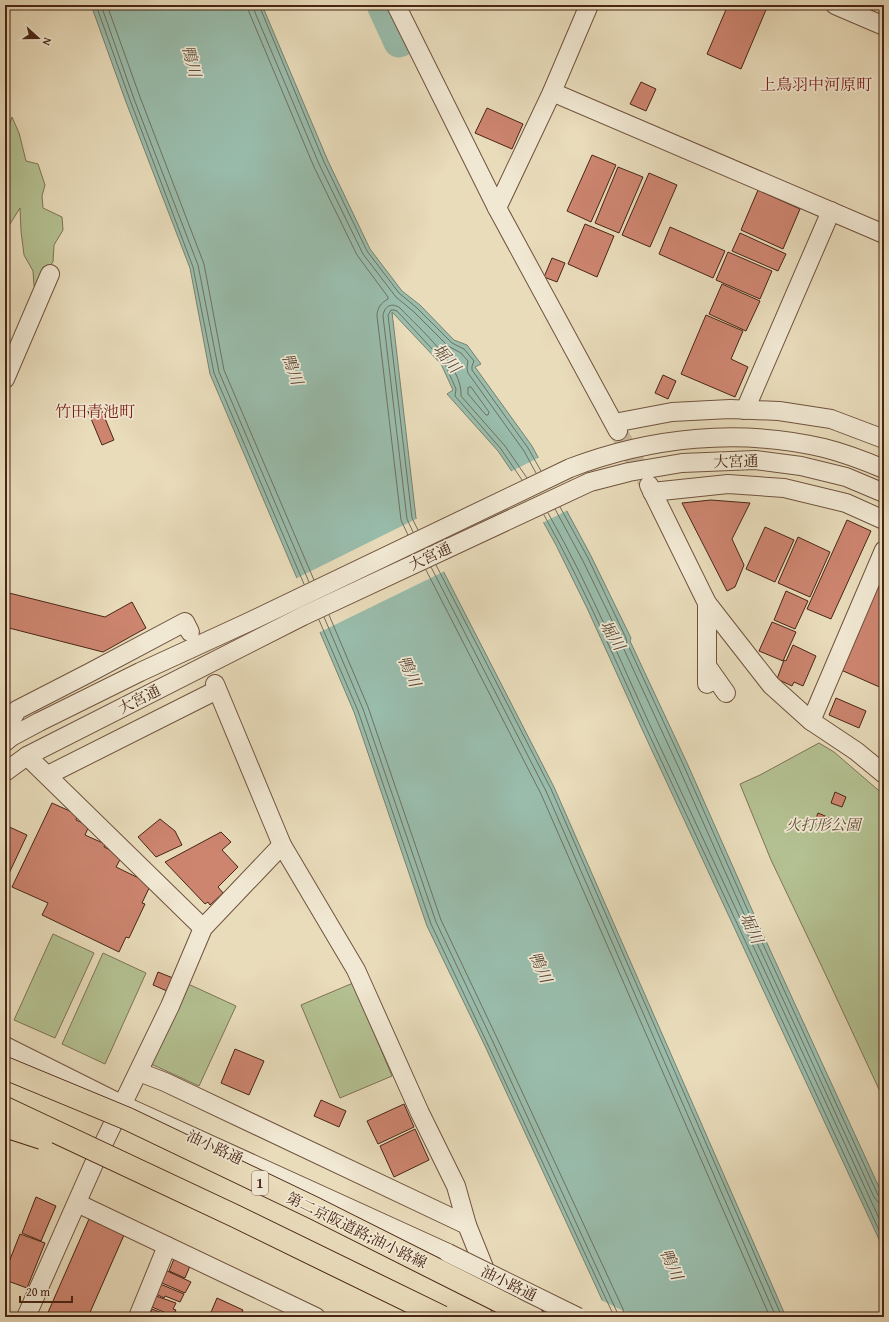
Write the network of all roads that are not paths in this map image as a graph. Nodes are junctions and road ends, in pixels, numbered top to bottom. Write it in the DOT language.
graph roads {
  1 [pos="396,5"];
  2 [pos="589,5"];
  3 [pos="835,5"];
  4 [pos="884,26"];
  5 [pos="552,92"];
  6 [pos="497,208"];
  7 [pos="831,211"];
  8 [pos="884,234"];
  9 [pos="50,274"];
  10 [pos="5,379"];
  11 [pos="745,410"];
  12 [pos="884,439"];
  13 [pos="884,469"];
  14 [pos="884,493"];
  15 [pos="884,520"];
  16 [pos="884,550"];
  17 [pos="707,603"];
  18 [pos="190,632"];
  19 [pos="707,666"];
  20 [pos="707,684"];
  21 [pos="726,693"];
  22 [pos="811,721"];
  23 [pos="8,740"];
  24 [pos="28,756"];
  25 [pos="5,772"];
  26 [pos="884,774"];
  27 [pos="48,775"];
  28 [pos="282,845"];
  29 [pos="203,928"];
  30 [pos="5,1046"];
  31 [pos="5,1054"];
  32 [pos="5,1068"];
  33 [pos="139,1072"];
  34 [pos="5,1108"];
  35 [pos="126,1112"];
  36 [pos="5,1115"];
  37 [pos="5,1126"];
  38 [pos="103,1158"];
  39 [pos="77,1203"];
  40 [pos="467,1225"];
  41 [pos="168,1246"];
  42 [pos="514,1314"];
  43 [pos="26,1317"];
  44 [pos="138,1317"];
  45 [pos="316,1317"];
  46 [pos="418,1317"];
  47 [pos="442,1317"];
  48 [pos="532,1317"];
  49 [pos="578,1317"];
  1 -- 6 [label="street"];
  2 -- 5 [label="street"];
  3 -- 4 [label="street"];
  5 -- 6 [label="street"];
  5 -- 7 [label="street"];
  6 -- 11 [label="street"];
  7 -- 8 [label="street"];
  7 -- 11 [label="street"];
  9 -- 10 [label="street"];
  11 -- 12 [label="street"];
  13 -- 23 [label="street, 大宮通"];
  14 -- 24 [label="street, 大宮通"];
  15 -- 17 [label="street"];
  16 -- 22 [label="street"];
  17 -- 19 [label="street"];
  17 -- 22 [label="street"];
  18 -- 23 [label="street"];
  19 -- 20 [label="street"];
  19 -- 21 [label="street"];
  22 -- 26 [label="street"];
  24 -- 25 [label="street, 大宮通"];
  24 -- 27 [label="street"];
  27 -- 28 [label="street"];
  27 -- 29 [label="street"];
  28 -- 29 [label="street"];
  28 -- 40 [label="street"];
  29 -- 33 [label="street"];
  30 -- 35 [label="street, 油小路通"];
  31 -- 35 [label="highway, bridge"];
  32 -- 35 [label="highway, 第二京阪道路;油小路線 / 1, bridge"];
  33 -- 35 [label="street"];
  33 -- 40 [label="street"];
  34 -- 38 [label="highway, bridge"];
  35 -- 38 [label="street"];
  35 -- 42 [label="highway, 第二京阪道路;油小路線 / 1, bridge"];
  35 -- 49 [label="street, 油小路通, bridge"];
  36 -- 38 [label="street"];
  37 -- 38 [label="highway, bridge"];
  38 -- 39 [label="street"];
  38 -- 46 [label="street"];
  38 -- 47 [label="highway, bridge"];
  39 -- 41 [label="street"];
  39 -- 43 [label="street"];
  40 -- 42 [label="street"];
  41 -- 44 [label="street"];
  41 -- 45 [label="street"];
  42 -- 48 [label="highway, 第二京阪道路;油小路線 / 1"];
}
